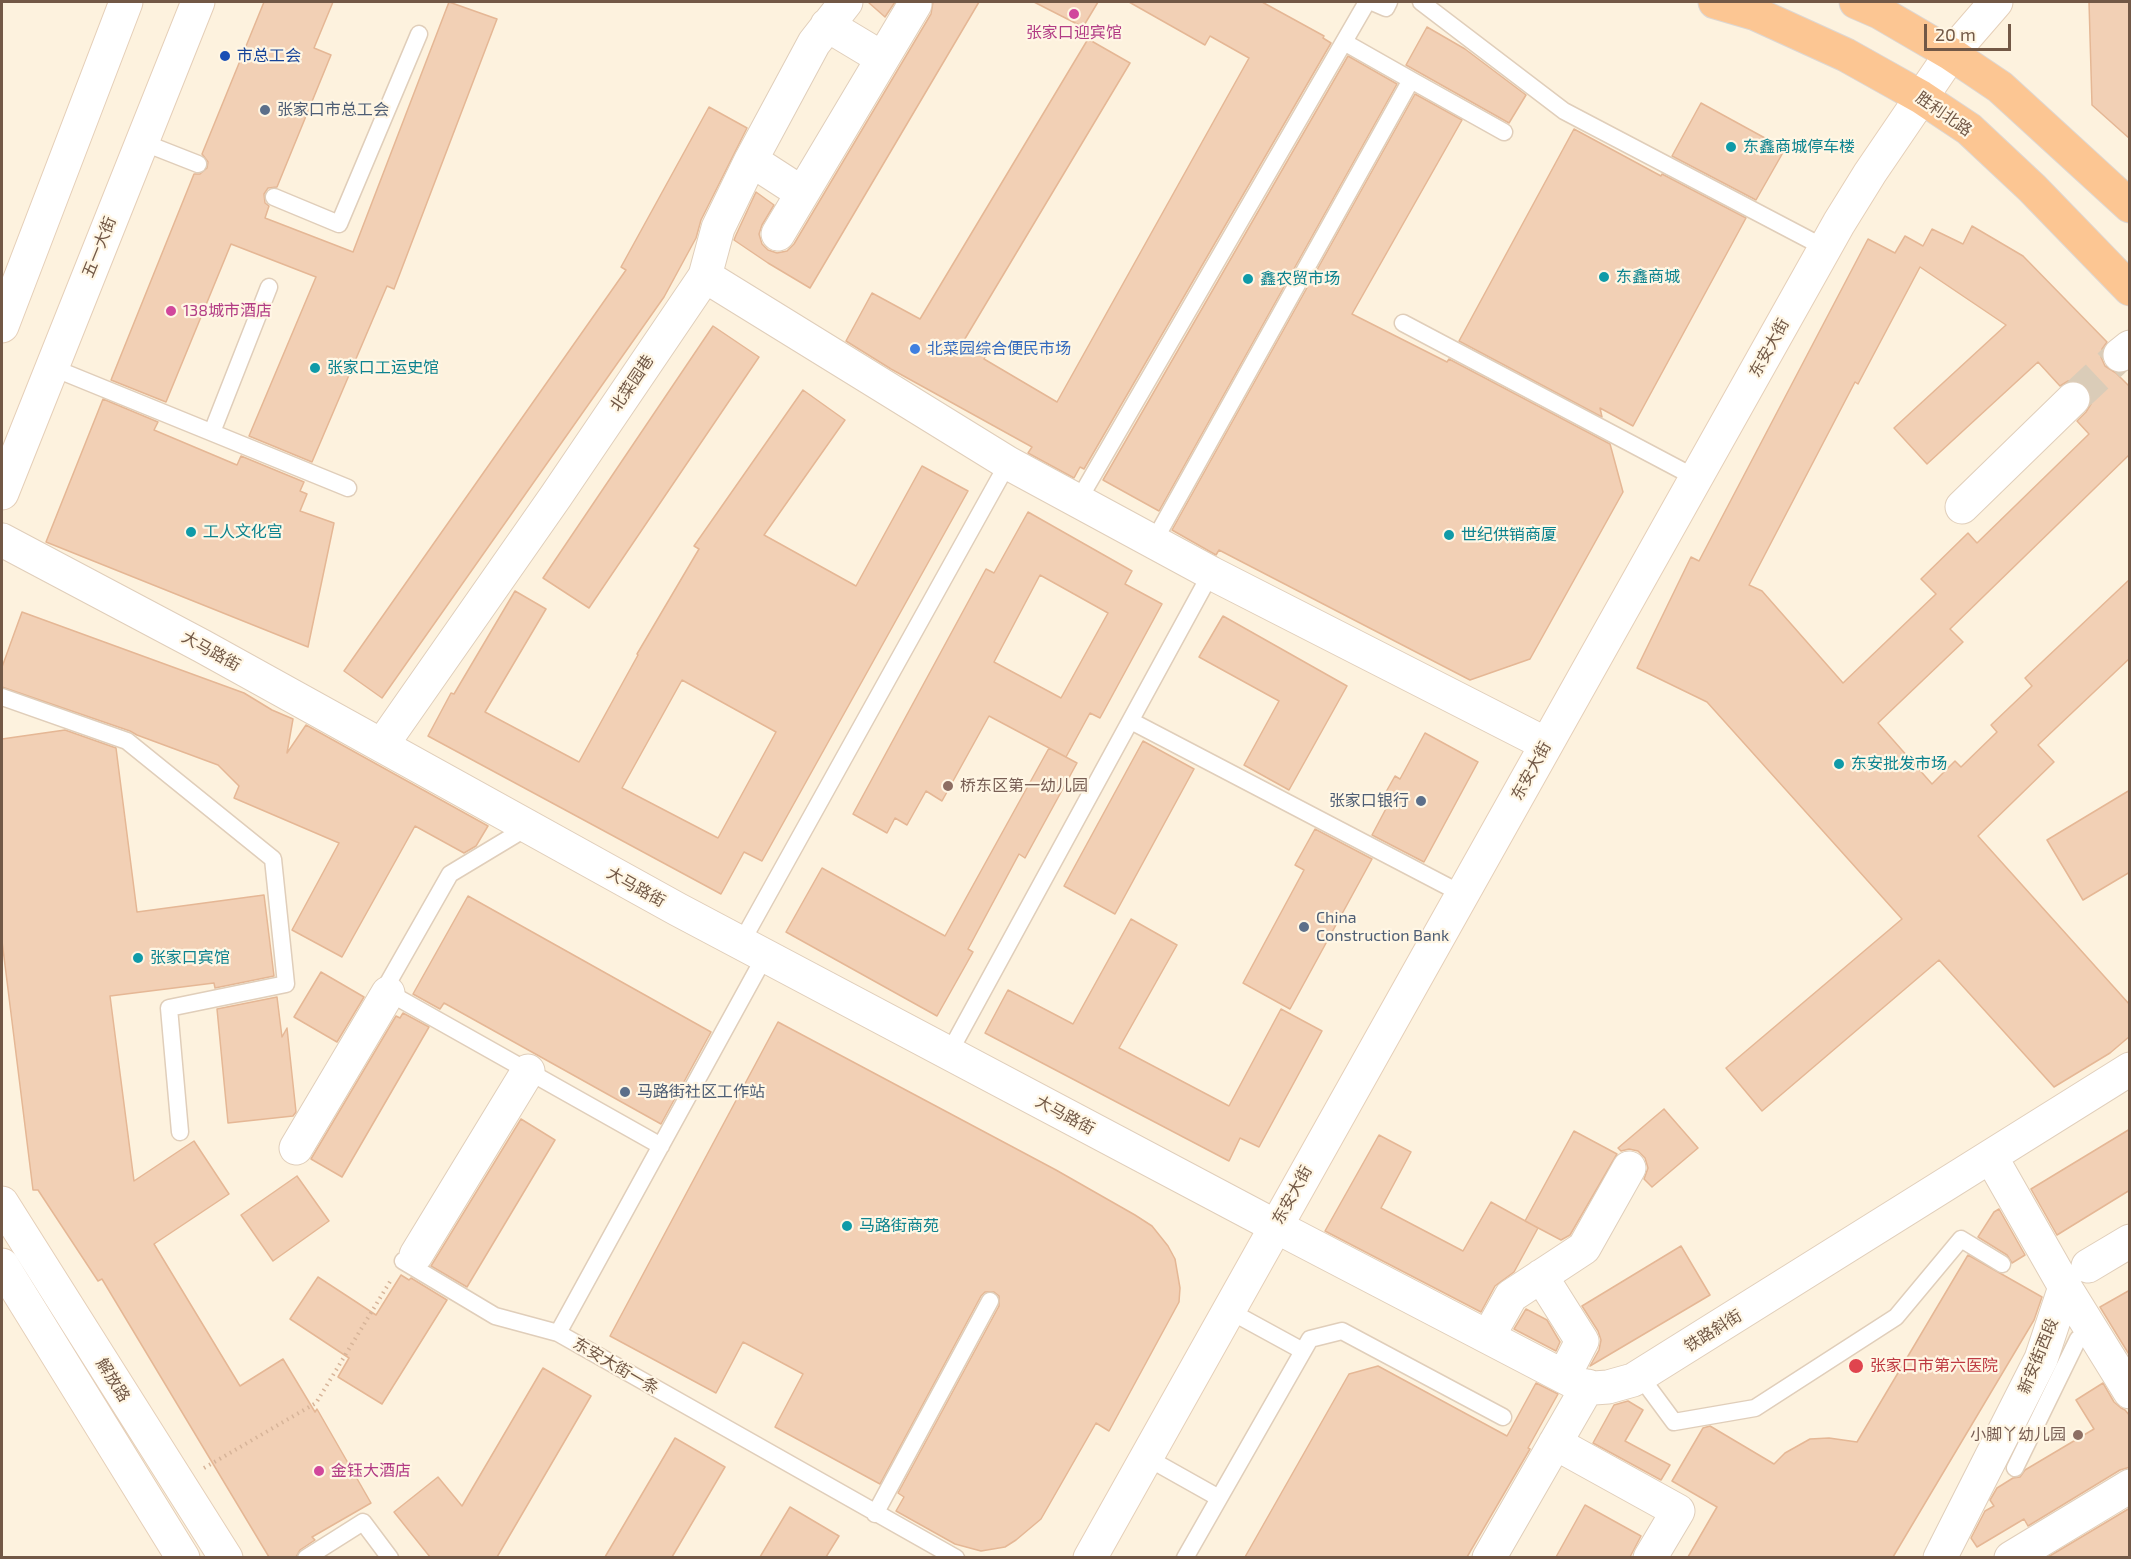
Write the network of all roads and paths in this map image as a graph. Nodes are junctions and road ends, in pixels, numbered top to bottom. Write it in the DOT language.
graph roads {
  1 [pos="126,2"];
  2 [pos="198,2"];
  3 [pos="1367,2"];
  4 [pos="1372,2"];
  5 [pos="1389,2"];
  6 [pos="1421,2"];
  7 [pos="1715,2"];
  8 [pos="1856,2"];
  9 [pos="1996,2"];
  10 [pos="915,4"];
  11 [pos="837,13"];
  12 [pos="419,34"];
  13 [pos="1344,42"];
  14 [pos="1952,54"];
  15 [pos="882,58"];
  16 [pos="1411,80"];
  17 [pos="1922,97"];
  18 [pos="1504,132"];
  19 [pos="142,141"];
  20 [pos="751,160"];
  21 [pos="198,165"];
  22 [pos="802,193"];
  23 [pos="274,197"];
  24 [pos="2130,206"];
  25 [pos="778,234"];
  26 [pos="1825,248"];
  27 [pos="705,276"];
  28 [pos="269,287"];
  29 [pos="2130,289"];
  30 [pos="1403,323"];
  31 [pos="2,326"];
  32 [pos="51,367"];
  33 [pos="2073,399"];
  34 [pos="212,432"];
  35 [pos="1008,463"];
  36 [pos="1696,478"];
  37 [pos="348,488"];
  38 [pos="2,493"];
  39 [pos="1078,501"];
  40 [pos="1962,507"];
  41 [pos="2,540"];
  42 [pos="1154,541"];
  43 [pos="1211,573"];
  44 [pos="2,697"];
  45 [pos="1131,721"];
  46 [pos="1546,744"];
  47 [pos="382,745"];
  48 [pos="528,826"];
  49 [pos="1462,894"];
  50 [pos="753,949"];
  51 [pos="388,993"];
  52 [pos="949,1053"];
  53 [pos="2130,1069"];
  54 [pos="528,1071"];
  55 [pos="180,1132"];
  56 [pos="660,1146"];
  57 [pos="297,1148"];
  58 [pos="1991,1157"];
  59 [pos="1629,1168"];
  60 [pos="2,1203"];
  61 [pos="1275,1226"];
  62 [pos="2130,1241"];
  63 [pos="409,1258"];
  64 [pos="2002,1264"];
  65 [pos="2,1265"];
  66 [pos="1541,1276"];
  67 [pos="2076,1277"];
  68 [pos="990,1301"];
  69 [pos="1228,1310"];
  70 [pos="558,1333"];
  71 [pos="1488,1337"];
  72 [pos="2078,1339"];
  73 [pos="1303,1351"];
  74 [pos="1640,1376"];
  75 [pos="1576,1381"];
  76 [pos="2130,1392"];
  77 [pos="2034,1401"];
  78 [pos="1503,1417"];
  79 [pos="1555,1443"];
  80 [pos="1146,1457"];
  81 [pos="2015,1468"];
  82 [pos="178,1483"];
  83 [pos="2130,1486"];
  84 [pos="1219,1498"];
  85 [pos="875,1514"];
  86 [pos="183,1557"];
  87 [pos="226,1557"];
  88 [pos="306,1557"];
  89 [pos="390,1557"];
  90 [pos="956,1557"];
  91 [pos="1090,1557"];
  92 [pos="1185,1557"];
  93 [pos="1489,1557"];
  94 [pos="1650,1557"];
  95 [pos="1940,1557"];
  96 [pos="2011,1557"];
  1 -- 31 [label="street"];
  2 -- 19 [label="street, 五一大街"];
  3 -- 13 [label="lane"];
  4 -- 5 [label="lane"];
  6 -- 26 [label="lane"];
  7 -- 17 [label="highway, 胜利北路"];
  8 -- 14 [label="highway"];
  9 -- 14 [label="street, 东安大街"];
  10 -- 15 [label="street"];
  11 -- 15 [label="street"];
  11 -- 20 [label="street, 北菜园巷"];
  12 -- 23 [label="lane"];
  13 -- 16 [label="lane"];
  13 -- 39 [label="lane"];
  14 -- 17 [label="street, 东安大街"];
  14 -- 24 [label="highway"];
  15 -- 22 [label="street"];
  16 -- 18 [label="lane"];
  16 -- 42 [label="lane"];
  17 -- 26 [label="street, 东安大街"];
  17 -- 29 [label="highway, 胜利北路"];
  19 -- 21 [label="lane"];
  19 -- 32 [label="street, 五一大街"];
  20 -- 22 [label="street"];
  20 -- 27 [label="street, 北菜园巷"];
  22 -- 25 [label="street"];
  26 -- 36 [label="street, 东安大街"];
  27 -- 35 [label="street"];
  27 -- 47 [label="street, 北菜园巷"];
  28 -- 34 [label="lane"];
  30 -- 36 [label="lane"];
  32 -- 34 [label="lane"];
  32 -- 38 [label="street, 五一大街"];
  33 -- 40 [label="street"];
  34 -- 37 [label="lane"];
  35 -- 39 [label="street"];
  35 -- 50 [label="lane, 东安大街一条"];
  36 -- 46 [label="street, 东安大街"];
  39 -- 42 [label="street"];
  41 -- 47 [label="street, 大马路街"];
  42 -- 43 [label="street"];
  43 -- 45 [label="lane"];
  43 -- 46 [label="street"];
  44 -- 55 [label="lane"];
  45 -- 49 [label="lane"];
  45 -- 52 [label="lane"];
  46 -- 49 [label="street, 东安大街"];
  47 -- 48 [label="street, 大马路街"];
  48 -- 50 [label="street, 大马路街"];
  48 -- 51 [label="lane"];
  49 -- 61 [label="street, 东安大街"];
  50 -- 52 [label="street, 大马路街"];
  50 -- 56 [label="lane, 东安大街一条"];
  51 -- 54 [label="lane"];
  51 -- 57 [label="street"];
  52 -- 61 [label="street, 大马路街"];
  53 -- 58 [label="street, 铁路斜街"];
  54 -- 56 [label="lane"];
  54 -- 63 [label="street"];
  56 -- 70 [label="lane, 东安大街一条"];
  58 -- 67 [label="street"];
  58 -- 74 [label="street, 铁路斜街"];
  59 -- 66 [label="street"];
  60 -- 82 [label="street, 解放路"];
  61 -- 69 [label="street, 东安大街"];
  61 -- 71 [label="street, 铁路斜街"];
  62 -- 67 [label="street"];
  63 -- 70 [label="lane"];
  63 -- 82 [label="path"];
  64 -- 74 [label="lane"];
  65 -- 86 [label="street, 解放路"];
  66 -- 71 [label="street"];
  66 -- 75 [label="street"];
  67 -- 76 [label="street"];
  67 -- 77 [label="street, 新安街西段"];
  68 -- 85 [label="lane"];
  69 -- 73 [label="lane"];
  69 -- 80 [label="street, 东安大街"];
  70 -- 85 [label="lane, 东安大街一条"];
  71 -- 75 [label="street, 铁路斜街"];
  72 -- 77 [label="lane"];
  73 -- 78 [label="lane"];
  73 -- 84 [label="lane"];
  74 -- 75 [label="street, 铁路斜街"];
  75 -- 79 [label="street"];
  77 -- 81 [label="lane"];
  77 -- 95 [label="street, 新安街西段"];
  79 -- 93 [label="street"];
  79 -- 94 [label="street"];
  80 -- 84 [label="lane"];
  80 -- 91 [label="street, 东安大街"];
  82 -- 87 [label="street, 解放路"];
  83 -- 96 [label="street"];
  84 -- 92 [label="lane"];
  85 -- 90 [label="lane, 东安大街一条"];
  88 -- 89 [label="lane"];
}
